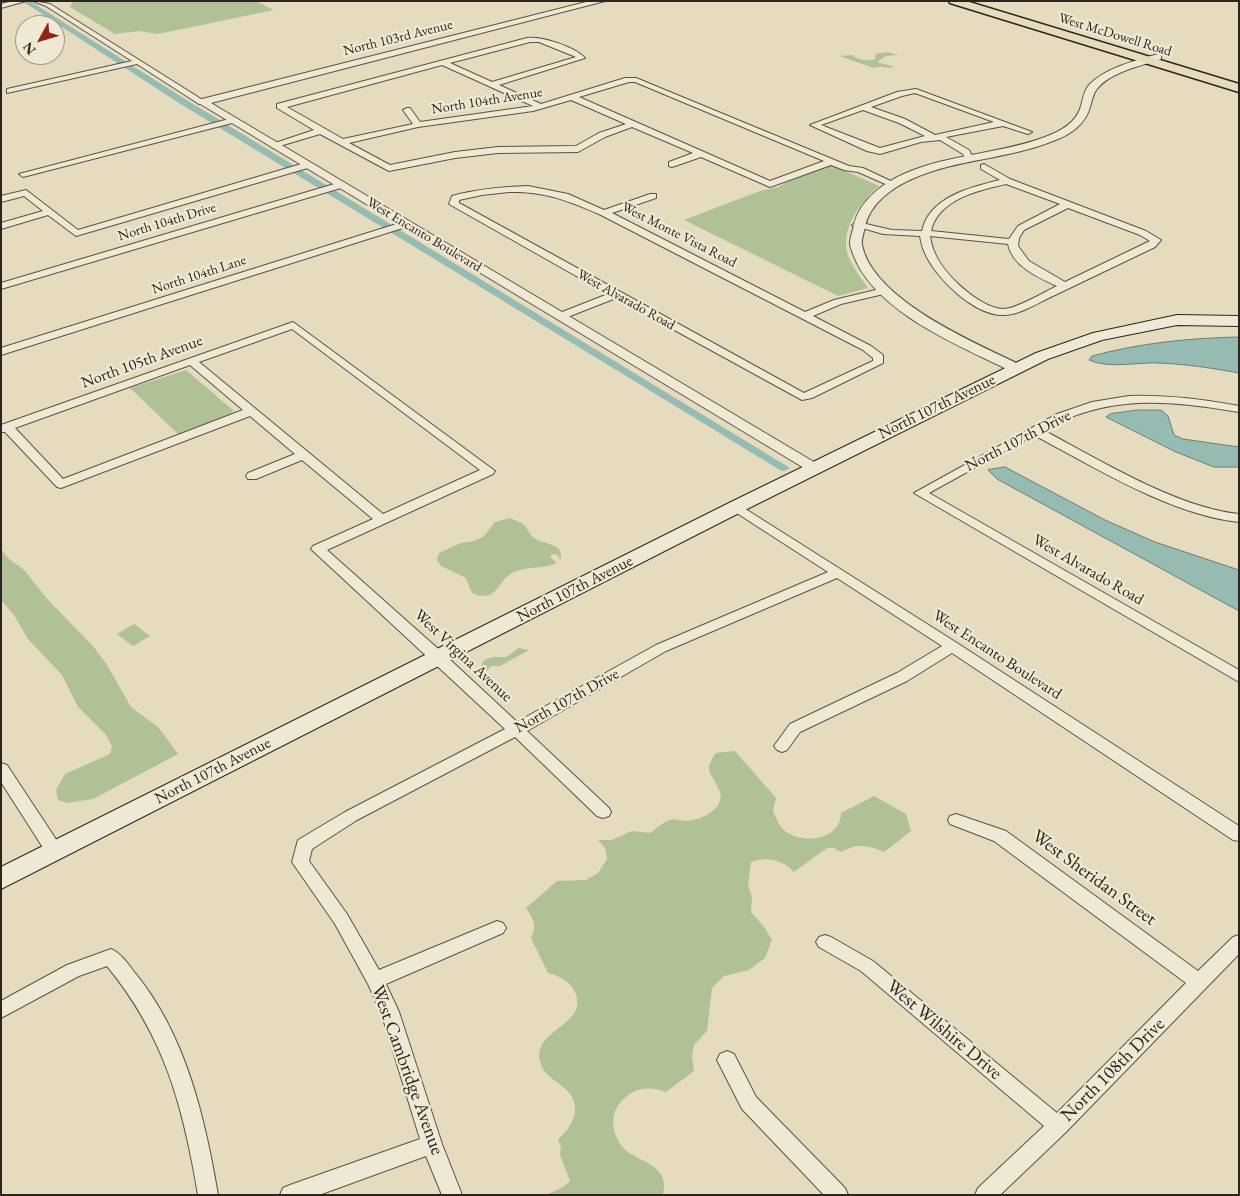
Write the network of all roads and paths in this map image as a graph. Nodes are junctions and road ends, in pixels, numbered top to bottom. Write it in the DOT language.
graph roads {
  1 [pos="23,1"];
  2 [pos="36,1"];
  3 [pos="602,1"];
  4 [pos="954,1"];
  5 [pos="973,1"];
  6 [pos="1,6"];
  7 [pos="1153,59"];
  8 [pos="137,62"];
  9 [pos="445,64"];
  10 [pos="1239,82"];
  11 [pos="491,85"];
  12 [pos="1239,88"];
  13 [pos="10,91"];
  14 [pos="574,98"];
  15 [pos="202,102"];
  16 [pos="541,107"];
  17 [pos="863,107"];
  18 [pos="407,110"];
  19 [pos="223,122"];
  20 [pos="1004,123"];
  21 [pos="632,124"];
  22 [pos="418,125"];
  23 [pos="319,130"];
  24 [pos="1028,132"];
  25 [pos="933,137"];
  26 [pos="341,142"];
  27 [pos="271,143"];
  28 [pos="954,145"];
  29 [pos="942,148"];
  30 [pos="700,154"];
  31 [pos="969,158"];
  32 [pos="832,161"];
  33 [pos="672,164"];
  34 [pos="984,167"];
  35 [pos="299,168"];
  36 [pos="23,174"];
  37 [pos="1007,181"];
  38 [pos="893,184"];
  39 [pos="331,188"];
  40 [pos="653,196"];
  41 [pos="1,199"];
  42 [pos="454,200"];
  43 [pos="1068,204"];
  44 [pos="50,212"];
  45 [pos="604,214"];
  46 [pos="857,225"];
  47 [pos="1,226"];
  48 [pos="396,227"];
  49 [pos="926,233"];
  50 [pos="1014,242"];
  51 [pos="1,286"];
  52 [pos="1065,286"];
  53 [pos="884,291"];
  54 [pos="616,294"];
  55 [pos="561,316"];
  56 [pos="804,316"];
  57 [pos="1239,316"];
  58 [pos="1202,319"];
  59 [pos="1239,320"];
  60 [pos="1158,324"];
  61 [pos="1239,326"];
  62 [pos="1,352"];
  63 [pos="879,357"];
  64 [pos="191,361"];
  65 [pos="1016,368"];
  66 [pos="1239,409"];
  67 [pos="250,412"];
  68 [pos="4,428"];
  69 [pos="1034,430"];
  70 [pos="303,455"];
  71 [pos="814,468"];
  72 [pos="252,476"];
  73 [pos="60,484"];
  74 [pos="920,493"];
  75 [pos="736,506"];
  76 [pos="1239,518"];
  77 [pos="382,520"];
  78 [pos="837,573"];
  79 [pos="952,646"];
  80 [pos="440,658"];
  81 [pos="1239,677"];
  82 [pos="516,730"];
  83 [pos="782,746"];
  84 [pos="2,771"];
  85 [pos="604,812"];
  86 [pos="956,820"];
  87 [pos="1239,835"];
  88 [pos="304,844"];
  89 [pos="55,852"];
  90 [pos="1,879"];
  91 [pos="498,928"];
  92 [pos="825,942"];
  93 [pos="1239,942"];
  94 [pos="375,980"];
  95 [pos="1200,983"];
  96 [pos="1,1010"];
  97 [pos="727,1060"];
  98 [pos="1058,1126"];
  99 [pos="432,1144"];
  100 [pos="208,1195"];
  101 [pos="290,1195"];
  102 [pos="452,1195"];
  103 [pos="838,1195"];
  104 [pos="985,1195"];
  1 -- 6 [label="street"];
  2 -- 8 [label="street, West Encanto Boulevard"];
  3 -- 15 [label="street, North 103rd Avenue"];
  4 -- 7 [label="main road, West McDowell Road"];
  5 -- 7 [label="main road, West McDowell Road"];
  7 -- 10 [label="main road, West McDowell Road"];
  7 -- 12 [label="main road, West McDowell Road"];
  7 -- 31 [label="street"];
  8 -- 13 [label="street"];
  8 -- 15 [label="street, West Encanto Boulevard"];
  9 -- 11 [label="street"];
  9 -- 11 [label="street"];
  9 -- 23 [label="street"];
  11 -- 16 [label="street"];
  14 -- 16 [label="street, North 104th Avenue"];
  14 -- 21 [label="street"];
  14 -- 32 [label="street, North 104th Avenue"];
  15 -- 19 [label="street, West Encanto Boulevard"];
  16 -- 22 [label="street, North 104th Avenue"];
  17 -- 20 [label="street"];
  17 -- 25 [label="street"];
  17 -- 25 [label="street"];
  18 -- 22 [label="street"];
  19 -- 27 [label="street, West Encanto Boulevard"];
  19 -- 36 [label="street"];
  20 -- 24 [label="street"];
  20 -- 25 [label="street"];
  21 -- 26 [label="street"];
  21 -- 30 [label="street"];
  22 -- 26 [label="street, North 104th Avenue"];
  23 -- 26 [label="street"];
  23 -- 27 [label="street"];
  25 -- 28 [label="street"];
  25 -- 29 [label="street"];
  27 -- 35 [label="street, West Encanto Boulevard"];
  28 -- 29 [label="street"];
  28 -- 31 [label="street"];
  29 -- 31 [label="street"];
  30 -- 32 [label="street"];
  30 -- 33 [label="street"];
  31 -- 38 [label="street"];
  32 -- 38 [label="street"];
  34 -- 37 [label="street"];
  35 -- 39 [label="street, West Encanto Boulevard"];
  35 -- 44 [label="street"];
  37 -- 43 [label="street"];
  37 -- 49 [label="street"];
  38 -- 46 [label="street"];
  39 -- 48 [label="street, West Encanto Boulevard"];
  39 -- 51 [label="street, North 104th Drive"];
  40 -- 45 [label="street"];
  41 -- 44 [label="street"];
  42 -- 45 [label="street, West Monte Vista Road"];
  42 -- 54 [label="street, West Alvarado Road"];
  43 -- 50 [label="street"];
  43 -- 52 [label="street"];
  44 -- 47 [label="street"];
  45 -- 56 [label="street, West Monte Vista Road"];
  46 -- 49 [label="street"];
  46 -- 53 [label="street"];
  48 -- 55 [label="street, West Encanto Boulevard"];
  48 -- 62 [label="street, North 104th Lane"];
  49 -- 50 [label="street"];
  49 -- 52 [label="street"];
  50 -- 52 [label="street"];
  53 -- 56 [label="street"];
  53 -- 65 [label="street"];
  54 -- 55 [label="street"];
  54 -- 63 [label="street, West Alvarado Road"];
  55 -- 71 [label="street, West Encanto Boulevard"];
  56 -- 63 [label="street, West Monte Vista Road"];
  57 -- 58 [label="main road"];
  58 -- 59 [label="main road, North 107th Avenue"];
  58 -- 60 [label="main road, North 107th Avenue"];
  60 -- 61 [label="main road, North 107th Avenue"];
  60 -- 65 [label="main road, North 107th Avenue"];
  64 -- 67 [label="street"];
  64 -- 68 [label="street, North 105th Avenue"];
  64 -- 77 [label="street, North 105th Avenue"];
  65 -- 71 [label="main road, North 107th Avenue"];
  66 -- 69 [label="street, North 107th Drive"];
  67 -- 70 [label="street"];
  67 -- 73 [label="street"];
  68 -- 73 [label="street"];
  69 -- 74 [label="street, North 107th Drive"];
  69 -- 76 [label="street"];
  70 -- 72 [label="street"];
  70 -- 77 [label="street"];
  71 -- 75 [label="main road, North 107th Avenue"];
  74 -- 81 [label="street, West Alvarado Road"];
  75 -- 78 [label="street, West Encanto Boulevard"];
  75 -- 80 [label="main road, North 107th Avenue"];
  77 -- 80 [label="street, West Virgina Avenue"];
  78 -- 79 [label="street, West Encanto Boulevard"];
  78 -- 82 [label="street, North 107th Drive"];
  79 -- 83 [label="street"];
  79 -- 87 [label="street, West Encanto Boulevard"];
  80 -- 82 [label="street, West Virgina Avenue"];
  80 -- 89 [label="main road, North 107th Avenue"];
  82 -- 85 [label="street, West Virgina Avenue"];
  82 -- 88 [label="street, North 107th Drive"];
  84 -- 89 [label="street"];
  86 -- 95 [label="street, West Sheridan Street"];
  88 -- 94 [label="street, West Cambridge Avenue"];
  89 -- 90 [label="main road, North 107th Avenue"];
  91 -- 94 [label="street"];
  92 -- 98 [label="street, West Wilshire Drive"];
  93 -- 95 [label="street, North 108th Drive"];
  94 -- 99 [label="street, West Cambridge Avenue"];
  95 -- 98 [label="street, North 108th Drive"];
  96 -- 100 [label="street"];
  97 -- 103 [label="street"];
  98 -- 104 [label="street, North 108th Drive"];
  99 -- 101 [label="street"];
  99 -- 102 [label="street, West Cambridge Avenue"];
}
